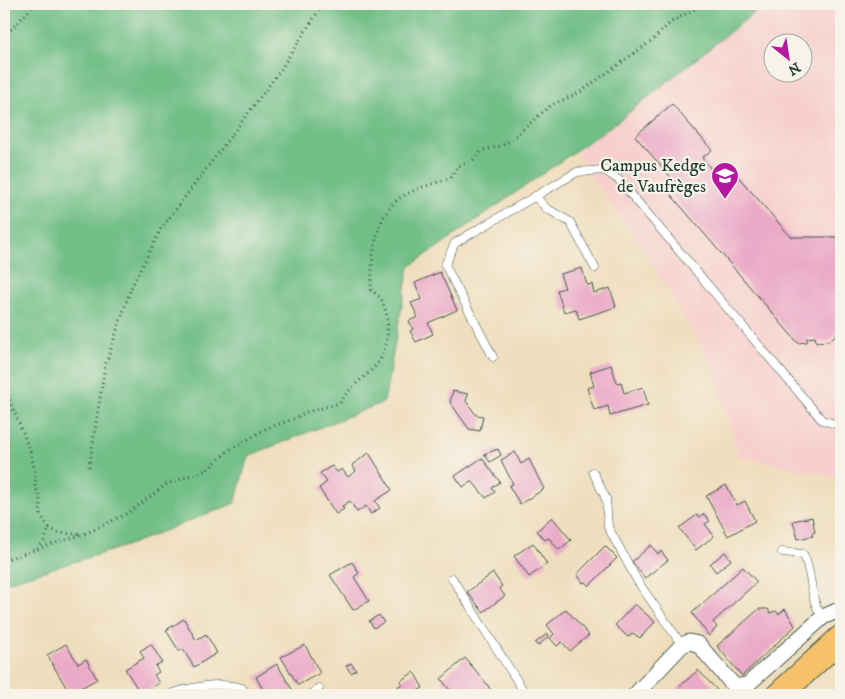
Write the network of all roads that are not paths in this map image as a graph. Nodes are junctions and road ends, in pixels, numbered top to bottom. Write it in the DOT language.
graph roads {
  1 [pos="534,196"];
  2 [pos="595,268"];
  3 [pos="492,357"];
  4 [pos="841,422"];
  5 [pos="593,472"];
  6 [pos="782,552"];
  7 [pos="452,578"];
  8 [pos="841,609"];
  9 [pos="823,617"];
  10 [pos="841,638"];
  11 [pos="682,645"];
  12 [pos="319,688"];
  13 [pos="169,695"];
  14 [pos="247,695"];
  15 [pos="312,695"];
  16 [pos="526,695"];
  17 [pos="635,695"];
  18 [pos="779,695"];
  1 -- 2 [label="lane"];
  1 -- 3 [label="lane"];
  1 -- 4 [label="lane"];
  5 -- 11 [label="lane"];
  6 -- 9 [label="lane"];
  7 -- 16 [label="lane"];
  8 -- 9 [label="street"];
  9 -- 11 [label="street"];
  10 -- 18 [label="main road"];
  11 -- 17 [label="street"];
  12 -- 15 [label="lane"];
  13 -- 14 [label="lane"];
}
